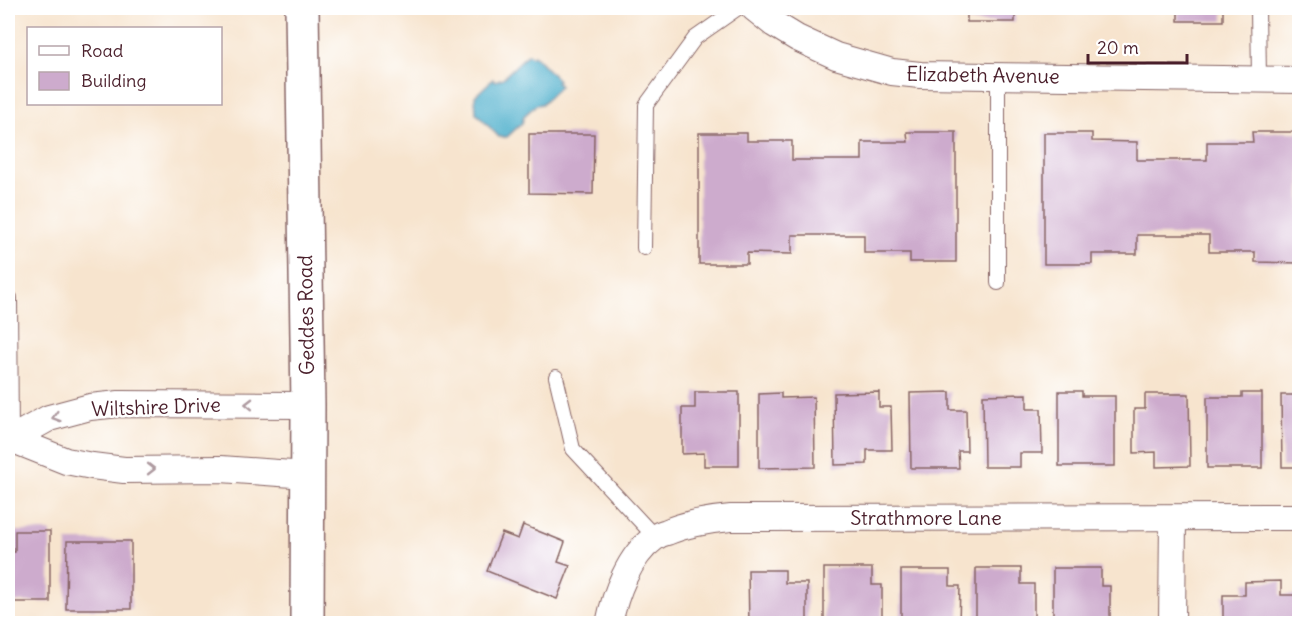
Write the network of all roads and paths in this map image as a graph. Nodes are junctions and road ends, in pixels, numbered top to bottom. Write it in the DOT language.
graph roads {
  1 [pos="302,8"];
  2 [pos="738,8"];
  3 [pos="754,8"];
  4 [pos="1258,8"];
  5 [pos="998,76"];
  6 [pos="1259,79"];
  7 [pos="1299,80"];
  8 [pos="644,248"];
  9 [pos="998,283"];
  10 [pos="10,298"];
  11 [pos="556,377"];
  12 [pos="308,405"];
  13 [pos="9,439"];
  14 [pos="308,475"];
  15 [pos="1173,518"];
  16 [pos="1299,518"];
  17 [pos="655,537"];
  18 [pos="307,624"];
  19 [pos="609,624"];
  20 [pos="1172,624"];
  1 -- 12 [label="main road, Geddes Road"];
  2 -- 8 [label="lane"];
  3 -- 5 [label="street, Elizabeth Avenue"];
  4 -- 6 [label="lane"];
  5 -- 6 [label="street, Elizabeth Avenue"];
  5 -- 9 [label="lane"];
  6 -- 7 [label="street, Elizabeth Avenue"];
  10 -- 13 [label="lane"];
  11 -- 17 [label="lane"];
  12 -- 13 [label="street, Wiltshire Drive, one-way"];
  12 -- 14 [label="main road, Geddes Road"];
  13 -- 14 [label="street, one-way"];
  14 -- 18 [label="main road, Geddes Road"];
  15 -- 16 [label="street, Strathmore Lane"];
  15 -- 17 [label="street, Strathmore Lane"];
  15 -- 20 [label="street"];
  17 -- 19 [label="street, Strathmore Lane"];
}
